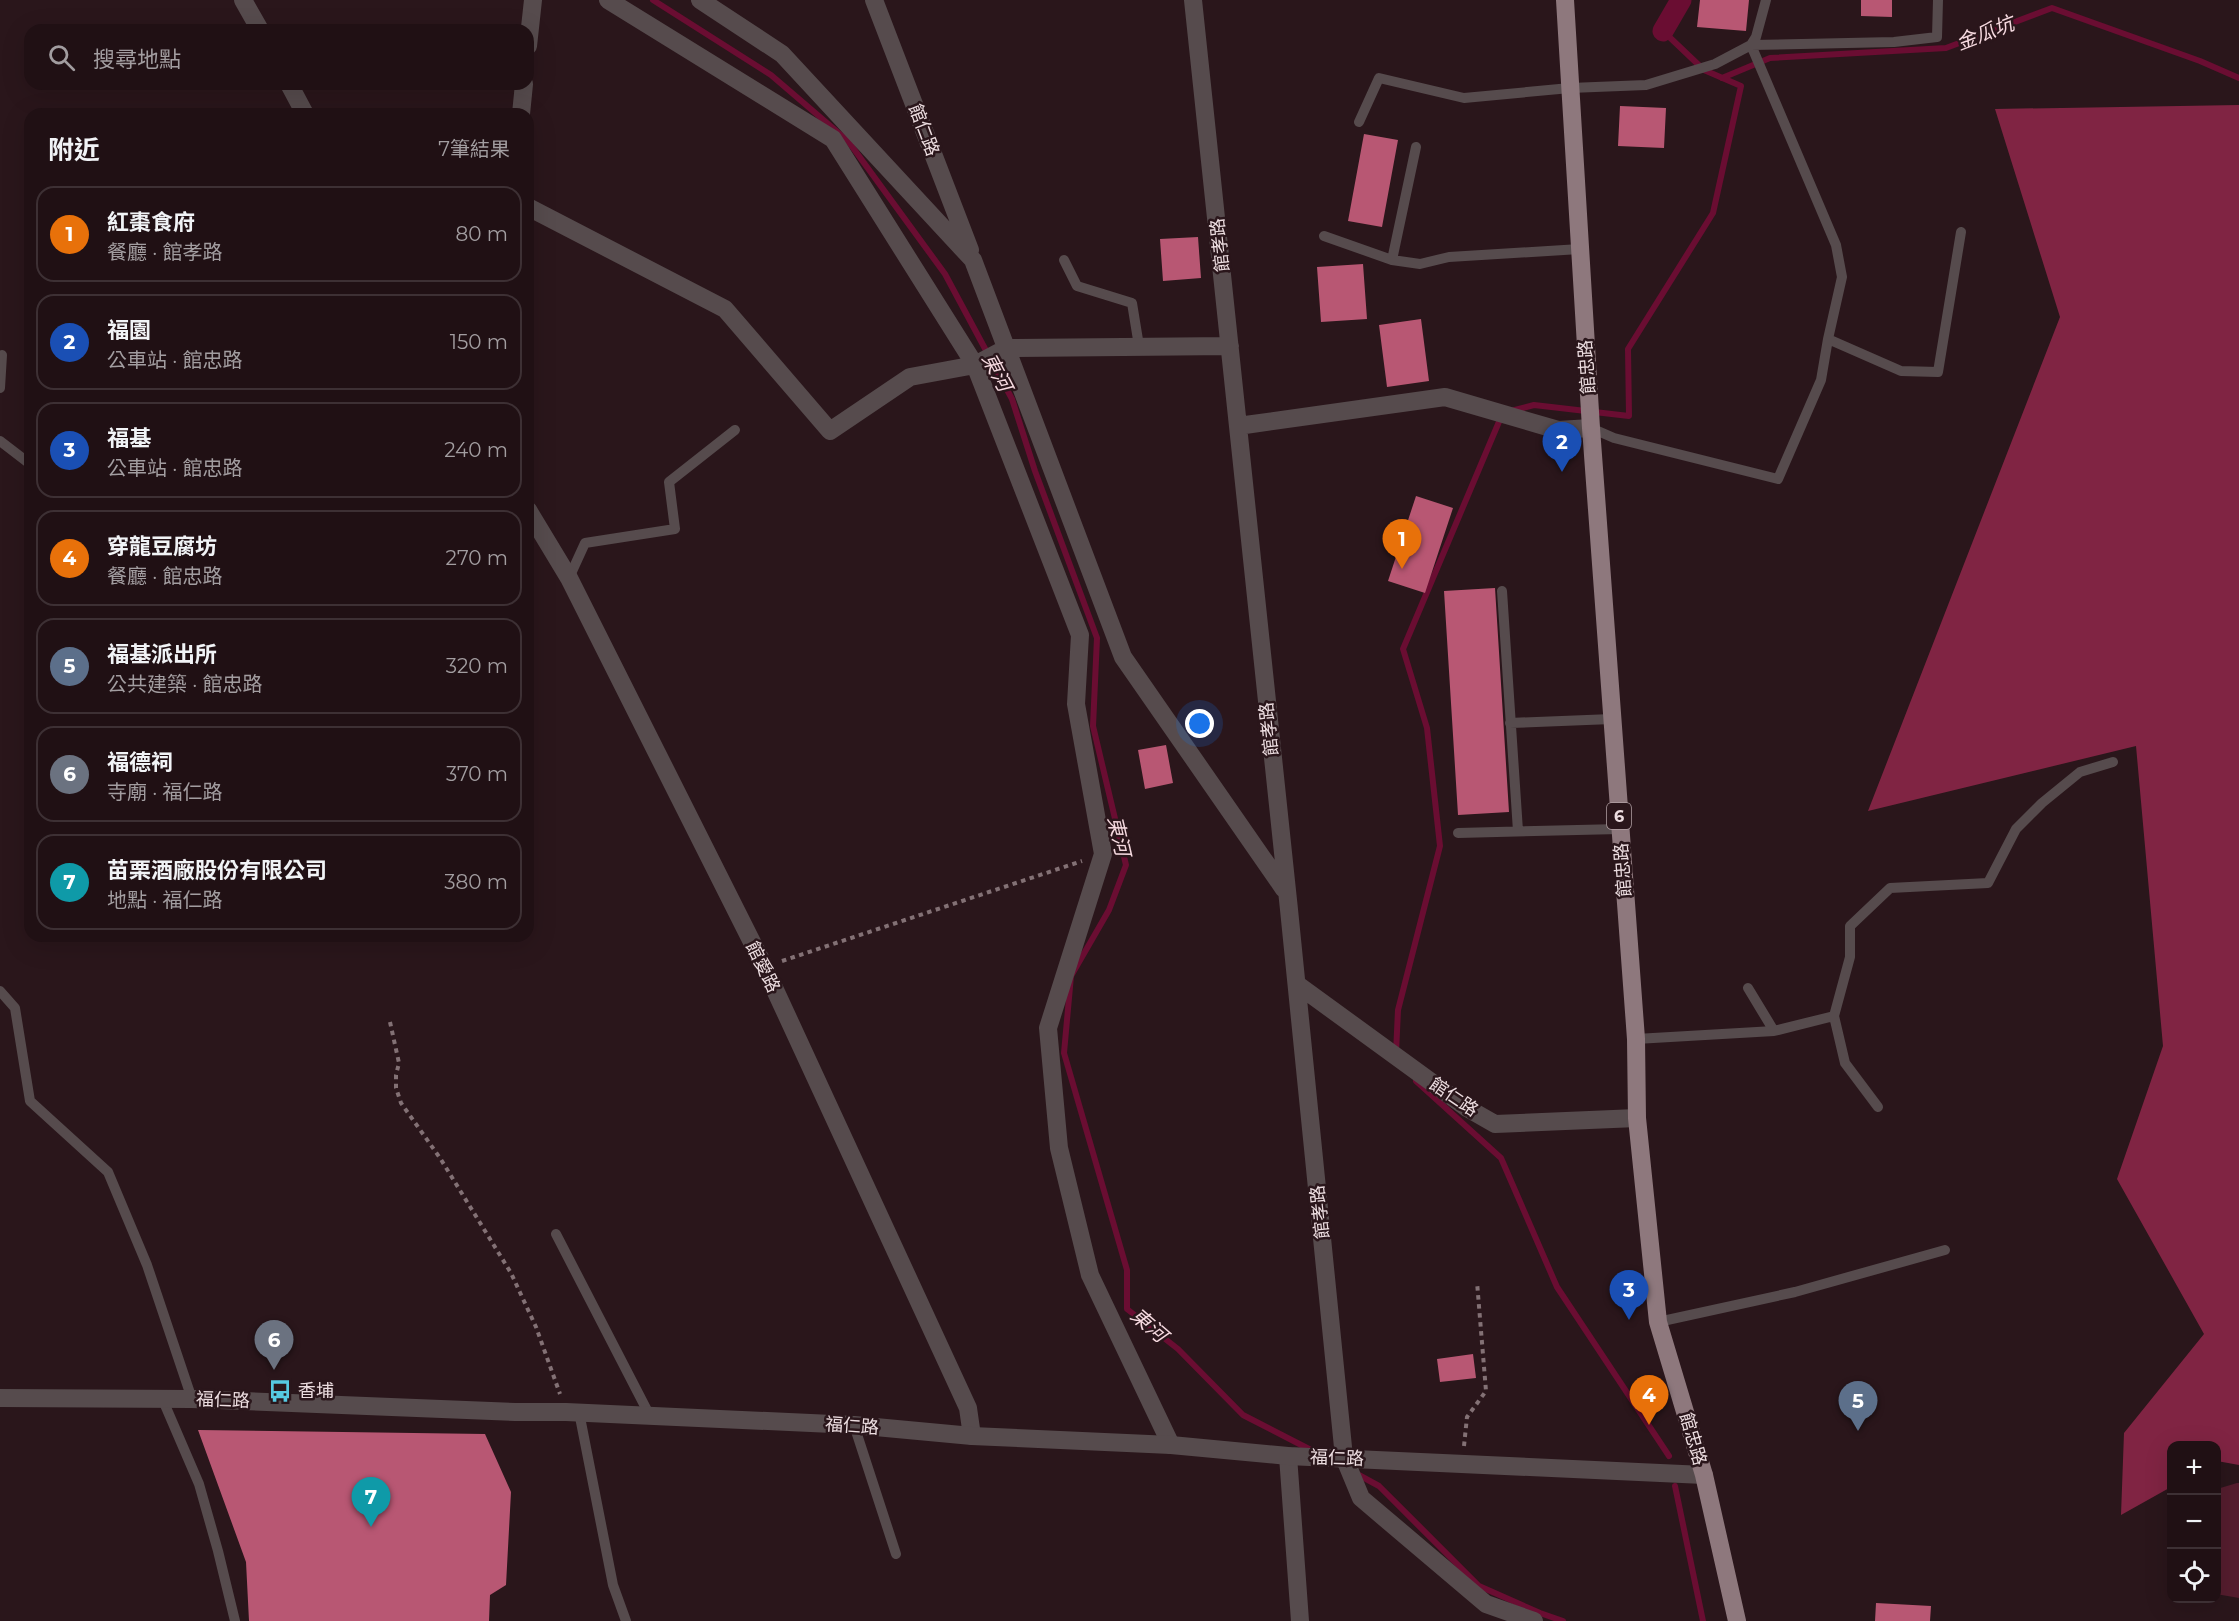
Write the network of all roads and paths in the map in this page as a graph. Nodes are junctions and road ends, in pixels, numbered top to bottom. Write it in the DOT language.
graph roads {
  1 [pos="243,0"];
  2 [pos="533,0"];
  3 [pos="608,0"];
  4 [pos="699,0"];
  5 [pos="874,0"];
  6 [pos="1193,0"];
  7 [pos="1565,0"];
  8 [pos="1766,0"];
  9 [pos="1938,0"];
  10 [pos="257,24"];
  11 [pos="530,24"];
  12 [pos="1751,45"];
  13 [pos="1570,88"];
  14 [pos="292,90"];
  15 [pos="523,90"];
  16 [pos="302,108"];
  17 [pos="522,108"];
  18 [pos="1359,122"];
  19 [pos="1416,147"];
  20 [pos="534,210"];
  21 [pos="1961,232"];
  22 [pos="1324,236"];
  23 [pos="1580,249"];
  24 [pos="974,260"];
  25 [pos="1064,260"];
  26 [pos="1392,260"];
  27 [pos="1828,339"];
  28 [pos="1139,346"];
  29 [pos="1230,346"];
  30 [pos="1007,348"];
  31 [pos="2,356"];
  32 [pos="975,365"];
  33 [pos="0,388"];
  34 [pos="1238,426"];
  35 [pos="1591,428"];
  36 [pos="735,430"];
  37 [pos="0,441"];
  38 [pos="24,459"];
  39 [pos="534,520"];
  40 [pos="569,578"];
  41 [pos="1502,591"];
  42 [pos="1612,718"];
  43 [pos="1510,723"];
  44 [pos="2113,762"];
  45 [pos="1620,829"];
  46 [pos="1518,831"];
  47 [pos="1458,833"];
  48 [pos="1103,854"];
  49 [pos="1286,891"];
  50 [pos="764,966"];
  51 [pos="1298,985"];
  52 [pos="1748,988"];
  53 [pos="0,991"];
  54 [pos="1834,1016"];
  55 [pos="390,1022"];
  56 [pos="1774,1031"];
  57 [pos="1636,1039"];
  58 [pos="1878,1107"];
  59 [pos="1637,1118"];
  60 [pos="556,1234"];
  61 [pos="1945,1250"];
  62 [pos="1477,1282"];
  63 [pos="1658,1322"];
  64 [pos="0,1398"];
  65 [pos="162,1398"];
  66 [pos="192,1399"];
  67 [pos="573,1412"];
  68 [pos="650,1416"];
  69 [pos="854,1425"];
  70 [pos="972,1436"];
  71 [pos="1171,1445"];
  72 [pos="1288,1456"];
  73 [pos="1344,1458"];
  74 [pos="1463,1464"];
  75 [pos="1704,1475"];
  76 [pos="896,1554"];
  77 [pos="235,1621"];
  78 [pos="626,1621"];
  79 [pos="1300,1621"];
  80 [pos="1534,1621"];
  81 [pos="1737,1621"];
  1 -- 10 [label="street"];
  2 -- 11 [label="street"];
  3 -- 32 [label="street"];
  4 -- 24 [label="street"];
  5 -- 24 [label="street, 館仁路"];
  6 -- 29 [label="street, 館孝路"];
  7 -- 13 [label="main road, 館忠路 / 6"];
  8 -- 12 [label="lane"];
  9 -- 12 [label="lane"];
  12 -- 13 [label="lane"];
  12 -- 27 [label="lane"];
  13 -- 18 [label="lane"];
  13 -- 23 [label="main road, 館忠路 / 6"];
  14 -- 16 [label="street"];
  15 -- 17 [label="street"];
  19 -- 26 [label="lane"];
  20 -- 32 [label="street"];
  21 -- 27 [label="lane"];
  22 -- 26 [label="lane"];
  23 -- 26 [label="lane"];
  23 -- 35 [label="main road, 館忠路 / 6"];
  24 -- 30 [label="street, 館仁路"];
  25 -- 28 [label="lane"];
  27 -- 35 [label="lane"];
  28 -- 29 [label="street"];
  28 -- 30 [label="street"];
  29 -- 34 [label="street, 館孝路"];
  30 -- 32 [label="street"];
  30 -- 49 [label="street, 館仁路"];
  31 -- 33 [label="lane"];
  32 -- 48 [label="street"];
  34 -- 35 [label="street"];
  34 -- 49 [label="street, 館孝路"];
  35 -- 42 [label="main road, 館忠路 / 6"];
  36 -- 40 [label="lane"];
  37 -- 38 [label="lane"];
  39 -- 40 [label="street, 館愛路"];
  40 -- 50 [label="street, 館愛路"];
  41 -- 43 [label="lane"];
  42 -- 43 [label="lane"];
  42 -- 45 [label="main road, 館忠路 / 6"];
  43 -- 46 [label="lane"];
  44 -- 54 [label="lane"];
  45 -- 46 [label="lane"];
  45 -- 57 [label="main road, 館忠路 / 6"];
  46 -- 47 [label="lane"];
  48 -- 50 [label="path"];
  48 -- 71 [label="street"];
  49 -- 51 [label="street, 館孝路"];
  50 -- 70 [label="street, 館愛路"];
  51 -- 59 [label="street, 館仁路"];
  51 -- 73 [label="street, 館孝路"];
  52 -- 56 [label="lane"];
  53 -- 66 [label="lane"];
  54 -- 56 [label="lane"];
  54 -- 58 [label="lane"];
  55 -- 67 [label="path"];
  56 -- 57 [label="lane"];
  57 -- 59 [label="main road, 館忠路 / 6"];
  59 -- 63 [label="main road, 館忠路 / 6"];
  60 -- 68 [label="lane"];
  61 -- 63 [label="lane"];
  62 -- 74 [label="path"];
  63 -- 75 [label="main road, 館忠路 / 6"];
  64 -- 65 [label="street, 福仁路"];
  65 -- 66 [label="street, 福仁路"];
  65 -- 77 [label="lane"];
  66 -- 67 [label="street, 福仁路"];
  67 -- 68 [label="street, 福仁路"];
  67 -- 78 [label="lane"];
  68 -- 69 [label="street, 福仁路"];
  69 -- 70 [label="street, 福仁路"];
  69 -- 76 [label="lane"];
  70 -- 71 [label="street, 福仁路"];
  71 -- 72 [label="street, 福仁路"];
  72 -- 73 [label="street, 福仁路"];
  72 -- 79 [label="street"];
  73 -- 74 [label="street, 福仁路"];
  73 -- 80 [label="street, 館孝路"];
  74 -- 75 [label="street, 福仁路"];
  75 -- 81 [label="main road, 館忠路 / 6"];
}
